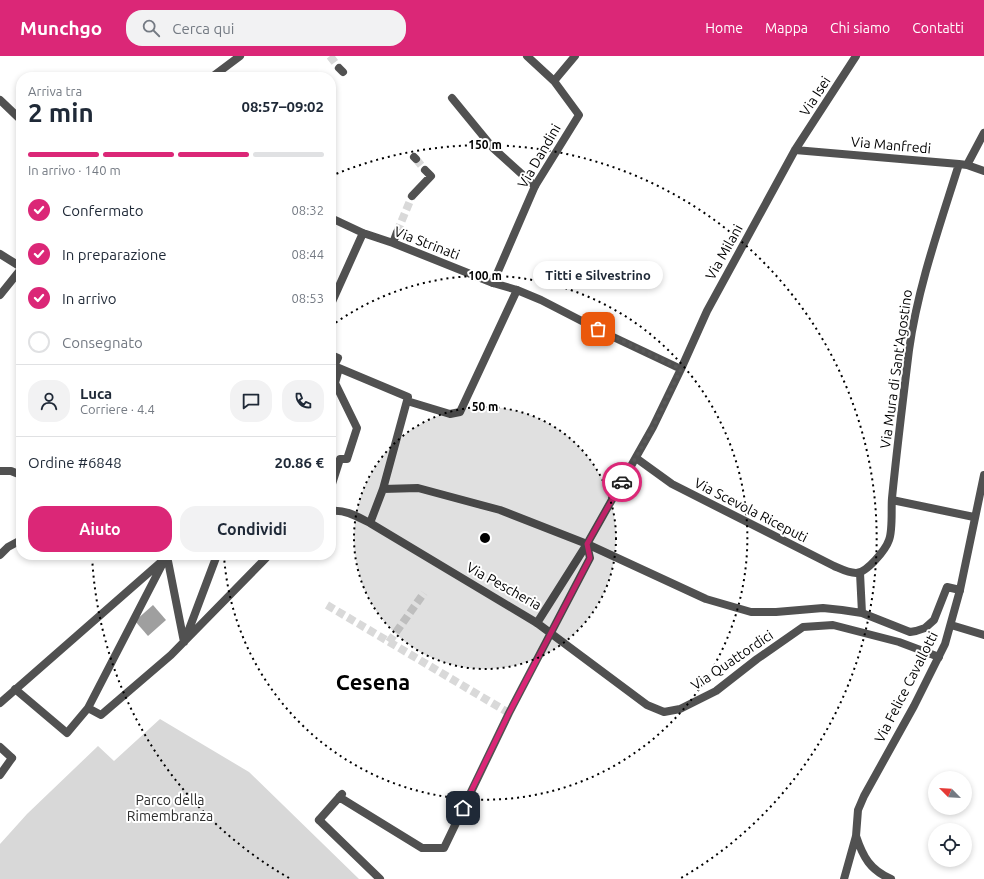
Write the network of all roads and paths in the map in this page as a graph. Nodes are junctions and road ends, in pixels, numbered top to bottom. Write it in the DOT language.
graph roads {
  1 [pos="240,56"];
  2 [pos="528,56"];
  3 [pos="575,56"];
  4 [pos="856,56"];
  5 [pos="219,72"];
  6 [pos="554,81"];
  7 [pos="452,98"];
  8 [pos="0,100"];
  9 [pos="16,115"];
  10 [pos="984,133"];
  11 [pos="795,150"];
  12 [pos="963,164"];
  13 [pos="425,170"];
  14 [pos="984,171"];
  15 [pos="535,186"];
  16 [pos="412,196"];
  17 [pos="336,220"];
  18 [pos="397,232"];
  19 [pos="363,233"];
  20 [pos="393,243"];
  21 [pos="0,254"];
  22 [pos="16,265"];
  23 [pos="16,274"];
  24 [pos="493,283"];
  25 [pos="517,290"];
  26 [pos="336,293"];
  27 [pos="0,294"];
  28 [pos="336,367"];
  29 [pos="339,368"];
  30 [pos="681,369"];
  31 [pos="336,376"];
  32 [pos="336,389"];
  33 [pos="407,401"];
  34 [pos="636,458"];
  35 [pos="0,471"];
  36 [pos="336,471"];
  37 [pos="16,473"];
  38 [pos="984,475"];
  39 [pos="384,489"];
  40 [pos="892,500"];
  41 [pos="336,510"];
  42 [pos="974,517"];
  43 [pos="370,523"];
  44 [pos="16,543"];
  45 [pos="587,544"];
  46 [pos="0,555"];
  47 [pos="163,560"];
  48 [pos="166,560"];
  49 [pos="169,560"];
  50 [pos="215,560"];
  51 [pos="264,560"];
  52 [pos="860,572"];
  53 [pos="960,590"];
  54 [pos="862,613"];
  55 [pos="537,623"];
  56 [pos="951,625"];
  57 [pos="984,635"];
  58 [pos="184,642"];
  59 [pos="939,657"];
  60 [pos="15,689"];
  61 [pos="0,703"];
  62 [pos="88,708"];
  63 [pos="0,747"];
  64 [pos="0,775"];
  65 [pos="856,836"];
  66 [pos="380,879"];
  67 [pos="844,879"];
  68 [pos="891,879"];
  1 -- 5 [label="street"];
  2 -- 6 [label="street, Via Dandini"];
  3 -- 6 [label="street"];
  4 -- 11 [label="street, Via Isei"];
  6 -- 15 [label="street, Via Dandini"];
  7 -- 15 [label="street"];
  8 -- 9 [label="street"];
  10 -- 12 [label="street, Via Mura di Sant'Agostino"];
  11 -- 12 [label="street, Via Manfredi"];
  11 -- 30 [label="street, Via Milani"];
  12 -- 14 [label="street, Via Manfredi"];
  12 -- 40 [label="street, Via Mura di Sant'Agostino"];
  13 -- 16 [label="street"];
  15 -- 24 [label="street, Via Dandini"];
  17 -- 19 [label="street, Via Strinati"];
  18 -- 20 [label="street"];
  19 -- 20 [label="street, Via Strinati"];
  19 -- 26 [label="street"];
  20 -- 24 [label="street, Via Strinati"];
  21 -- 22 [label="street"];
  23 -- 27 [label="street"];
  24 -- 25 [label="street, Via Strinati"];
  25 -- 30 [label="street, Via Strinati"];
  25 -- 33 [label="street"];
  28 -- 29 [label="street"];
  29 -- 31 [label="street"];
  29 -- 33 [label="street"];
  30 -- 34 [label="street, Via Milani"];
  32 -- 36 [label="street"];
  33 -- 39 [label="street"];
  34 -- 45 [label="street, Via Pescheria"];
  34 -- 52 [label="street, Via Scevola Riceputi"];
  35 -- 37 [label="street"];
  38 -- 42 [label="street, Via Felice Cavallotti"];
  39 -- 43 [label="street"];
  39 -- 45 [label="street"];
  40 -- 42 [label="street"];
  40 -- 52 [label="street, Via Mura di Sant'Agostino"];
  41 -- 43 [label="street, Via Pescheria"];
  42 -- 53 [label="street, Via Felice Cavallotti"];
  43 -- 55 [label="street, Via Pescheria"];
  44 -- 46 [label="street"];
  45 -- 54 [label="street"];
  45 -- 55 [label="street, Via Pescheria"];
  45 -- 66 [label="street"];
  47 -- 60 [label="street"];
  48 -- 62 [label="street"];
  49 -- 58 [label="street"];
  50 -- 58 [label="street"];
  51 -- 58 [label="street"];
  52 -- 54 [label="street"];
  53 -- 54 [label="street"];
  53 -- 56 [label="street, Via Felice Cavallotti"];
  55 -- 59 [label="street, Via Quattordici"];
  56 -- 57 [label="street"];
  56 -- 59 [label="street, Via Felice Cavallotti"];
  58 -- 62 [label="street"];
  59 -- 65 [label="street, Via Felice Cavallotti"];
  60 -- 61 [label="street"];
  60 -- 62 [label="street"];
  63 -- 64 [label="street"];
  65 -- 67 [label="street"];
  65 -- 68 [label="street"];
}
